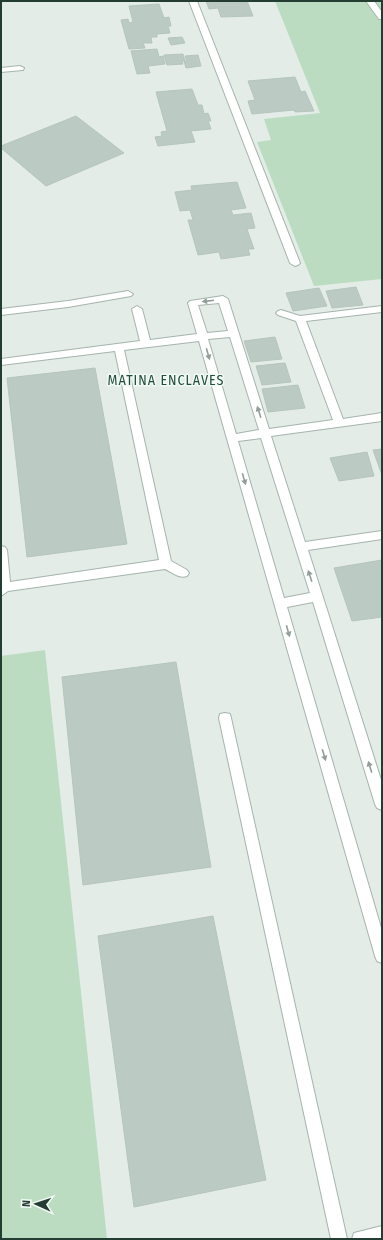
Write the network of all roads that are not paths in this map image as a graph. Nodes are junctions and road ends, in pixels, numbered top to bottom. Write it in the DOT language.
graph roads {
  1 [pos="193,1"];
  2 [pos="370,1"];
  3 [pos="382,18"];
  4 [pos="20,68"];
  5 [pos="1,70"];
  6 [pos="295,263"];
  7 [pos="128,294"];
  8 [pos="137,309"];
  9 [pos="382,309"];
  10 [pos="1,312"];
  11 [pos="281,313"];
  12 [pos="300,319"];
  13 [pos="234,334"];
  14 [pos="203,338"];
  15 [pos="146,344"];
  16 [pos="119,348"];
  17 [pos="1,362"];
  18 [pos="382,418"];
  19 [pos="339,423"];
  20 [pos="266,433"];
  21 [pos="232,438"];
  22 [pos="382,535"];
  23 [pos="301,547"];
  24 [pos="1,550"];
  25 [pos="166,564"];
  26 [pos="183,573"];
  27 [pos="3,589"];
  28 [pos="317,597"];
  29 [pos="280,603"];
  30 [pos="225,718"];
  31 [pos="382,804"];
  32 [pos="382,956"];
  33 [pos="382,1234"];
  34 [pos="339,1239"];
  35 [pos="360,1239"];
  1 -- 6 [label="street"];
  2 -- 3 [label="street"];
  4 -- 5 [label="street"];
  7 -- 10 [label="street"];
  8 -- 15 [label="street"];
  9 -- 12 [label="street"];
  11 -- 12 [label="street"];
  12 -- 19 [label="street"];
  13 -- 14 [label="street"];
  13 -- 14 [label="street, one-way"];
  20 -- 13 [label="street, one-way"];
  14 -- 15 [label="street"];
  14 -- 21 [label="street, one-way"];
  15 -- 16 [label="street"];
  16 -- 17 [label="street"];
  16 -- 25 [label="street"];
  18 -- 19 [label="street"];
  19 -- 20 [label="street"];
  20 -- 21 [label="street"];
  20 -- 23 [label="street"];
  21 -- 29 [label="street, one-way"];
  22 -- 23 [label="street"];
  28 -- 23 [label="street, one-way"];
  24 -- 27 [label="street"];
  25 -- 26 [label="street"];
  25 -- 27 [label="street"];
  28 -- 29 [label="street"];
  31 -- 28 [label="street, one-way"];
  29 -- 32 [label="street, one-way"];
  30 -- 34 [label="street"];
  33 -- 35 [label="street"];
}
